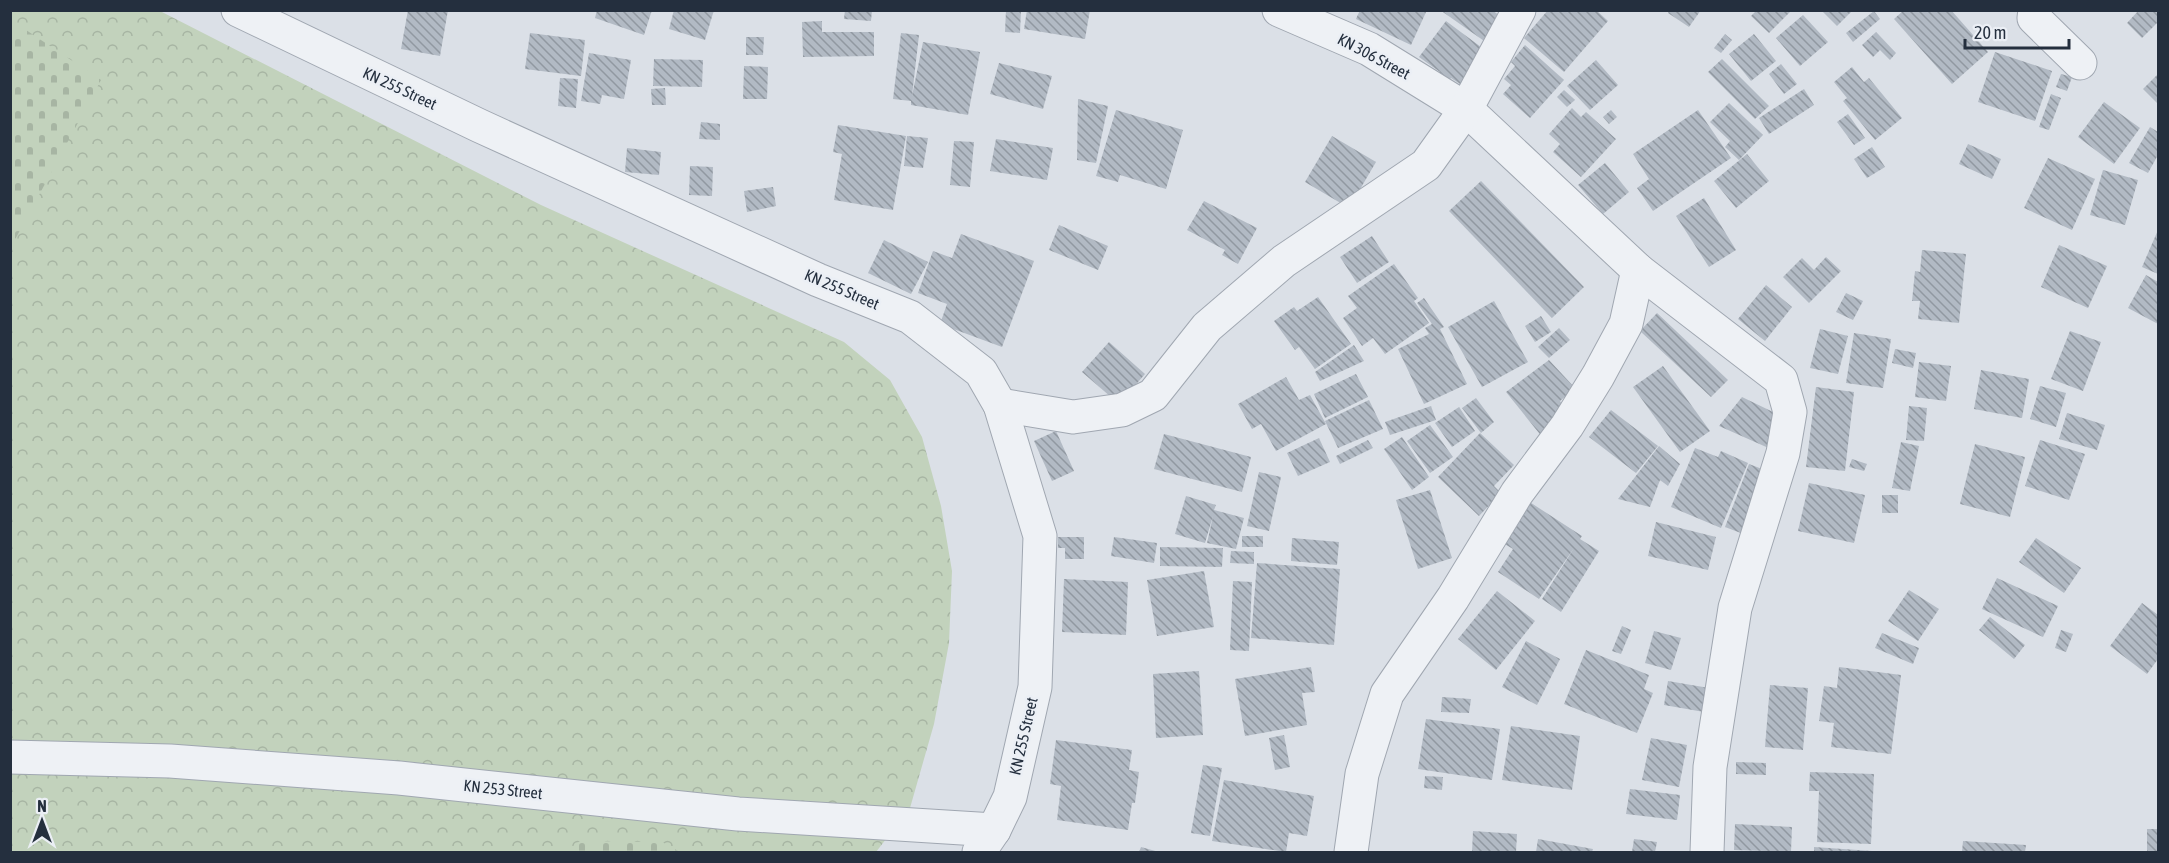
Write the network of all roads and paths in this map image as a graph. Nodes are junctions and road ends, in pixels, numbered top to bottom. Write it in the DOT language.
graph roads {
  1 [pos="238,10"];
  2 [pos="1279,10"];
  3 [pos="1519,10"];
  4 [pos="2035,10"];
  5 [pos="2080,63"];
  6 [pos="1466,109"];
  7 [pos="1638,270"];
  8 [pos="1000,405"];
  9 [pos="10,757"];
  10 [pos="987,841"];
  11 [pos="1351,852"];
  12 [pos="1707,852"];
  1 -- 8 [label="street, KN 255 Street"];
  2 -- 6 [label="street, KN 306 Street"];
  3 -- 6 [label="street"];
  4 -- 5 [label="street"];
  6 -- 7 [label="street, KN 306 Street"];
  6 -- 8 [label="street"];
  7 -- 11 [label="street"];
  7 -- 12 [label="street, KN 306 Street"];
  8 -- 10 [label="street, KN 255 Street"];
  9 -- 10 [label="street, KN 253 Street"];
}
